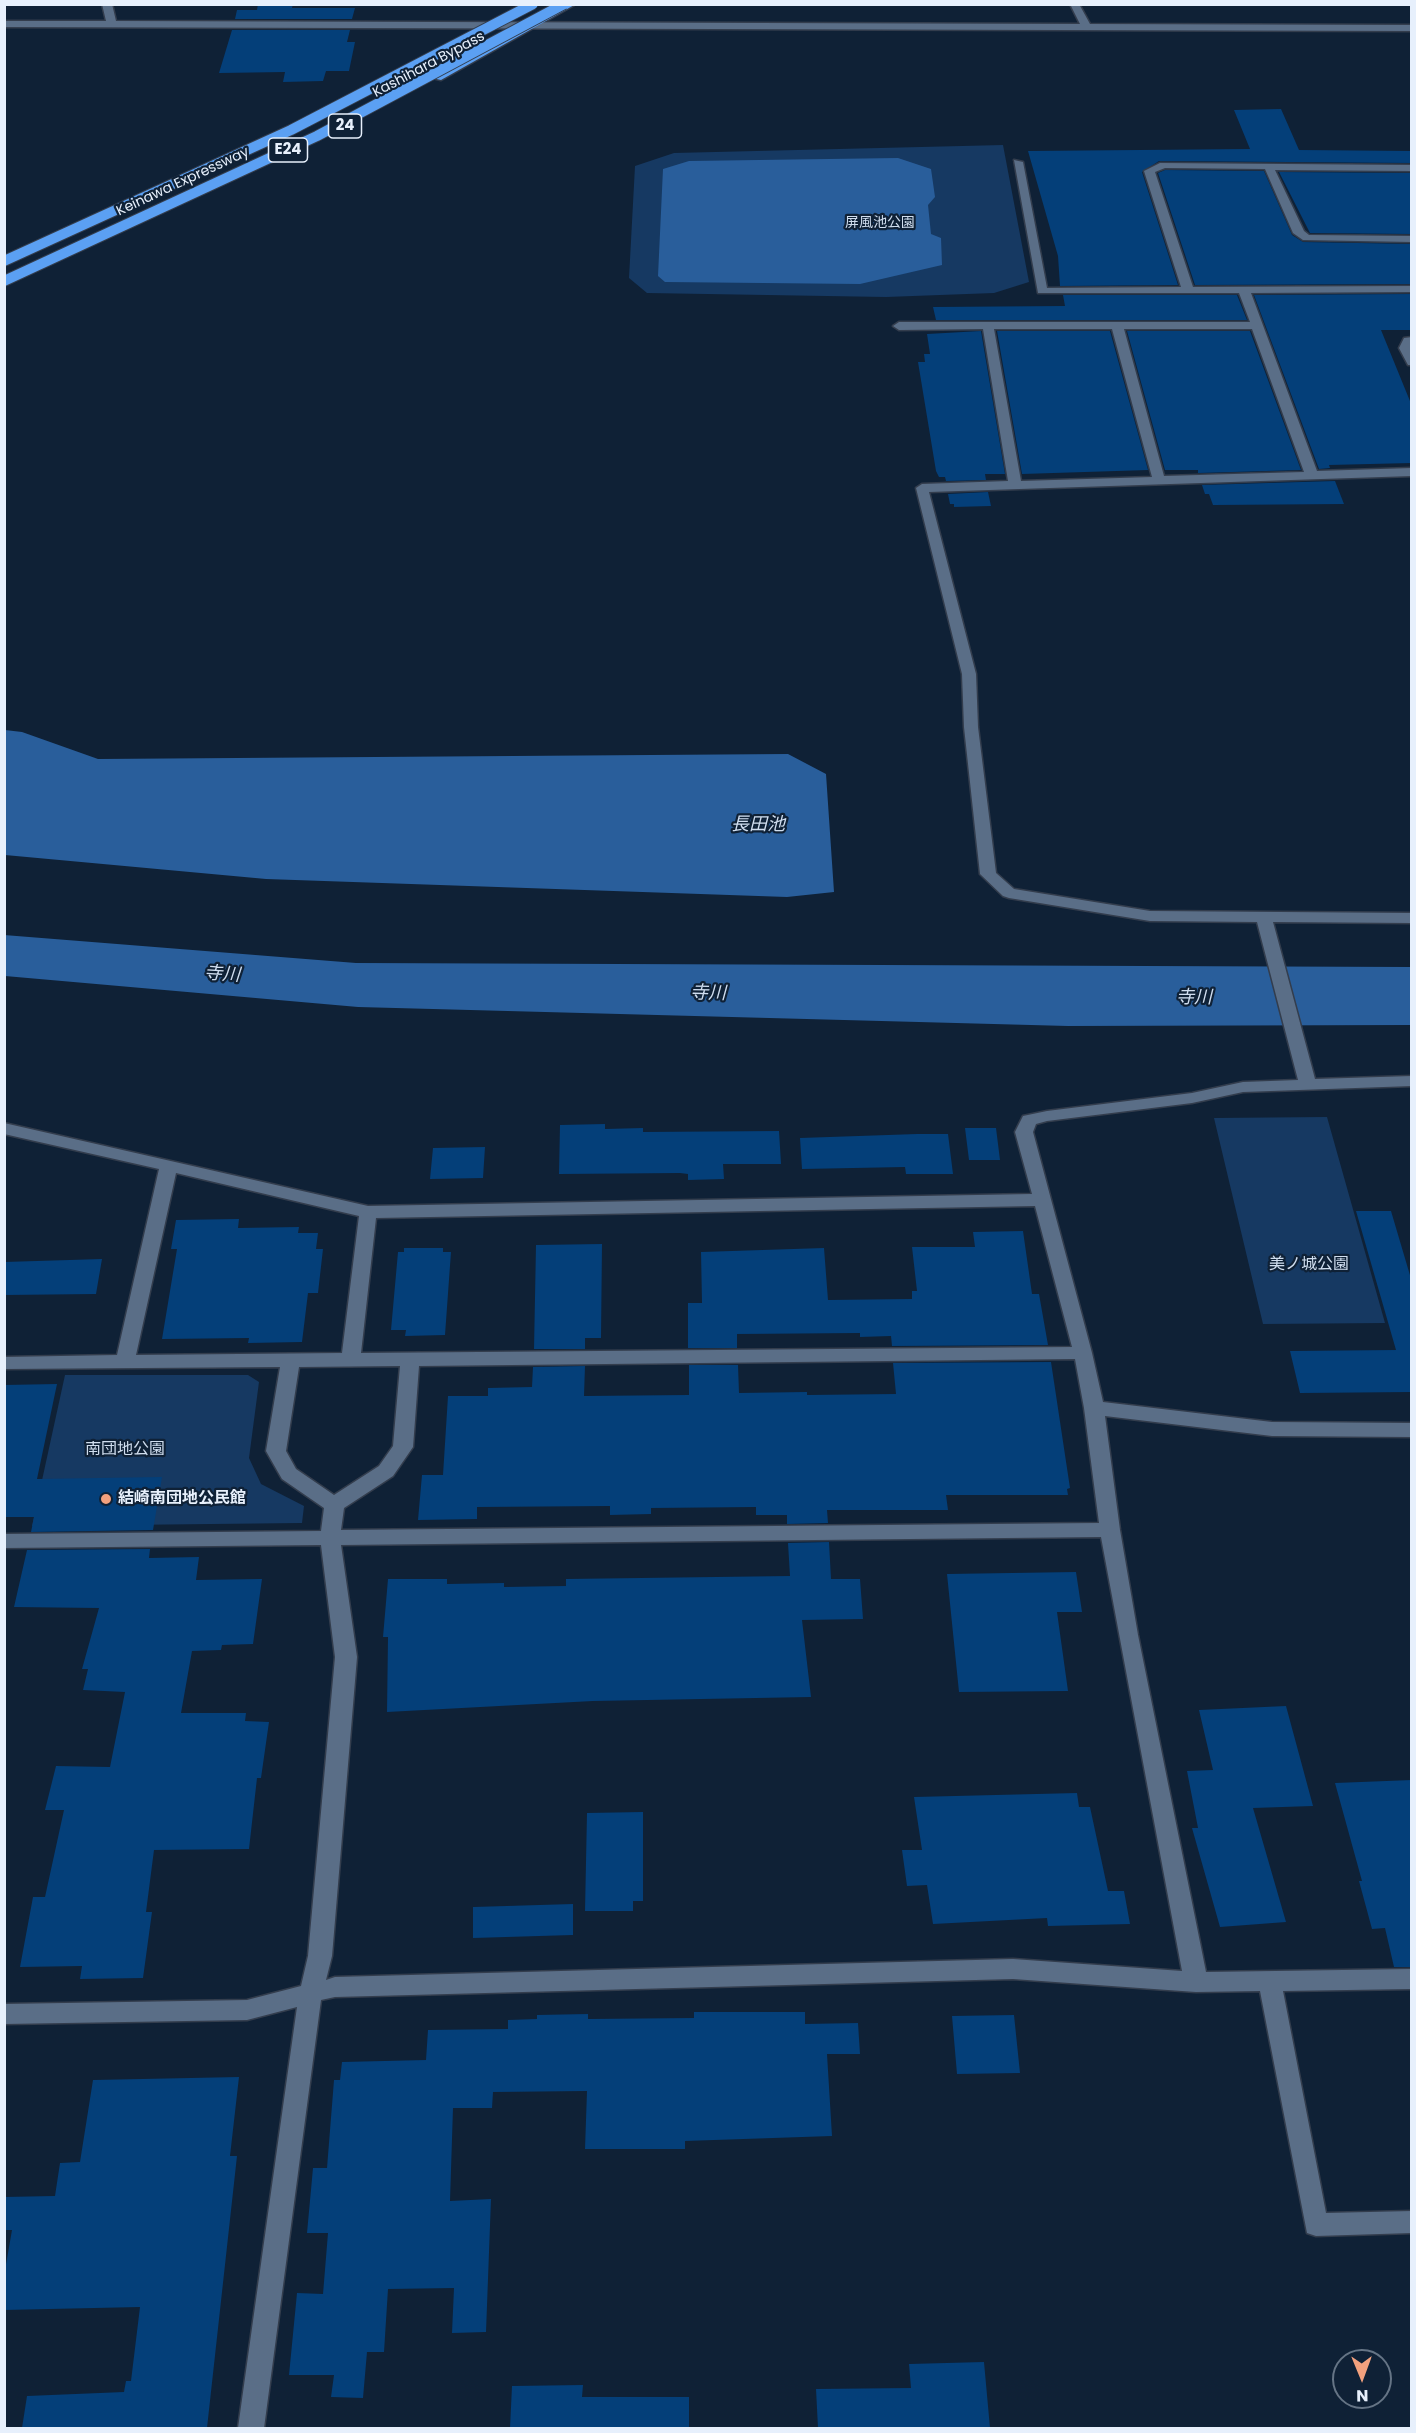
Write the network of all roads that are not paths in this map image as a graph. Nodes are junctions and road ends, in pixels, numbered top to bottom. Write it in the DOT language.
graph roads {
  1 [pos="107,4"];
  2 [pos="527,4"];
  3 [pos="533,4"];
  4 [pos="564,4"];
  5 [pos="572,4"];
  6 [pos="1074,4"];
  7 [pos="4,24"];
  8 [pos="112,25"];
  9 [pos="1086,26"];
  10 [pos="485,28"];
  11 [pos="531,28"];
  12 [pos="1412,28"];
  13 [pos="1018,162"];
  14 [pos="1269,166"];
  15 [pos="1411,169"];
  16 [pos="1412,239"];
  17 [pos="4,256"];
  18 [pos="4,261"];
  19 [pos="4,284"];
  20 [pos="1412,289"];
  21 [pos="1188,290"];
  22 [pos="1244,290"];
  23 [pos="1117,325"];
  24 [pos="1255,325"];
  25 [pos="899,326"];
  26 [pos="988,326"];
  27 [pos="1412,340"];
  28 [pos="1412,362"];
  29 [pos="1412,472"];
  30 [pos="1312,475"];
  31 [pos="1159,480"];
  32 [pos="1016,483"];
  33 [pos="1412,918"];
  34 [pos="1266,924"];
  35 [pos="1306,1077"];
  36 [pos="1412,1082"];
  37 [pos="4,1128"];
  38 [pos="169,1166"];
  39 [pos="1041,1200"];
  40 [pos="368,1212"];
  41 [pos="1083,1353"];
  42 [pos="410,1359"];
  43 [pos="351,1360"];
  44 [pos="290,1361"];
  45 [pos="125,1362"];
  46 [pos="4,1363"];
  47 [pos="1095,1408"];
  48 [pos="1412,1430"];
  49 [pos="334,1505"];
  50 [pos="1110,1530"];
  51 [pos="330,1537"];
  52 [pos="4,1541"];
  53 [pos="1412,1979"];
  54 [pos="1196,1983"];
  55 [pos="1270,1983"];
  56 [pos="310,1995"];
  57 [pos="4,2014"];
  58 [pos="1412,2222"];
  59 [pos="252,2428"];
  1 -- 8 [label="street"];
  2 -- 10 [label="highway, Kashihara Bypass / 24"];
  3 -- 18 [label="highway, Keinawa Expressway / E24, bridge"];
  4 -- 19 [label="highway, Keinawa Expressway / E24, bridge"];
  5 -- 11 [label="highway, Kashihara Bypass / 24"];
  6 -- 9 [label="street"];
  7 -- 8 [label="street"];
  8 -- 10 [label="street"];
  9 -- 11 [label="street"];
  9 -- 12 [label="street"];
  10 -- 11 [label="street"];
  10 -- 17 [label="highway, Kashihara Bypass / 24, bridge"];
  11 -- 19 [label="highway, Kashihara Bypass / 24, bridge"];
  13 -- 21 [label="street"];
  14 -- 15 [label="street"];
  14 -- 16 [label="street"];
  14 -- 21 [label="street"];
  20 -- 22 [label="street"];
  21 -- 22 [label="street"];
  22 -- 24 [label="street"];
  23 -- 24 [label="street"];
  23 -- 26 [label="street"];
  23 -- 31 [label="street"];
  24 -- 30 [label="street"];
  25 -- 26 [label="street"];
  26 -- 32 [label="street"];
  27 -- 28 [label="street"];
  29 -- 30 [label="street"];
  30 -- 31 [label="street"];
  31 -- 32 [label="street"];
  32 -- 34 [label="street"];
  33 -- 34 [label="street"];
  34 -- 35 [label="street"];
  35 -- 36 [label="street"];
  35 -- 39 [label="street"];
  37 -- 38 [label="street"];
  38 -- 40 [label="street"];
  38 -- 45 [label="street"];
  39 -- 40 [label="street"];
  39 -- 41 [label="street"];
  40 -- 43 [label="street"];
  41 -- 42 [label="street"];
  41 -- 47 [label="street"];
  42 -- 43 [label="street"];
  42 -- 49 [label="street"];
  43 -- 44 [label="street"];
  44 -- 45 [label="street"];
  44 -- 49 [label="street"];
  45 -- 46 [label="street"];
  47 -- 48 [label="street"];
  47 -- 50 [label="street"];
  49 -- 51 [label="street"];
  50 -- 51 [label="street"];
  50 -- 54 [label="street"];
  51 -- 52 [label="street"];
  51 -- 56 [label="street"];
  53 -- 55 [label="street"];
  54 -- 55 [label="street"];
  54 -- 56 [label="street"];
  55 -- 58 [label="street"];
  56 -- 57 [label="street"];
  56 -- 59 [label="street"];
}
